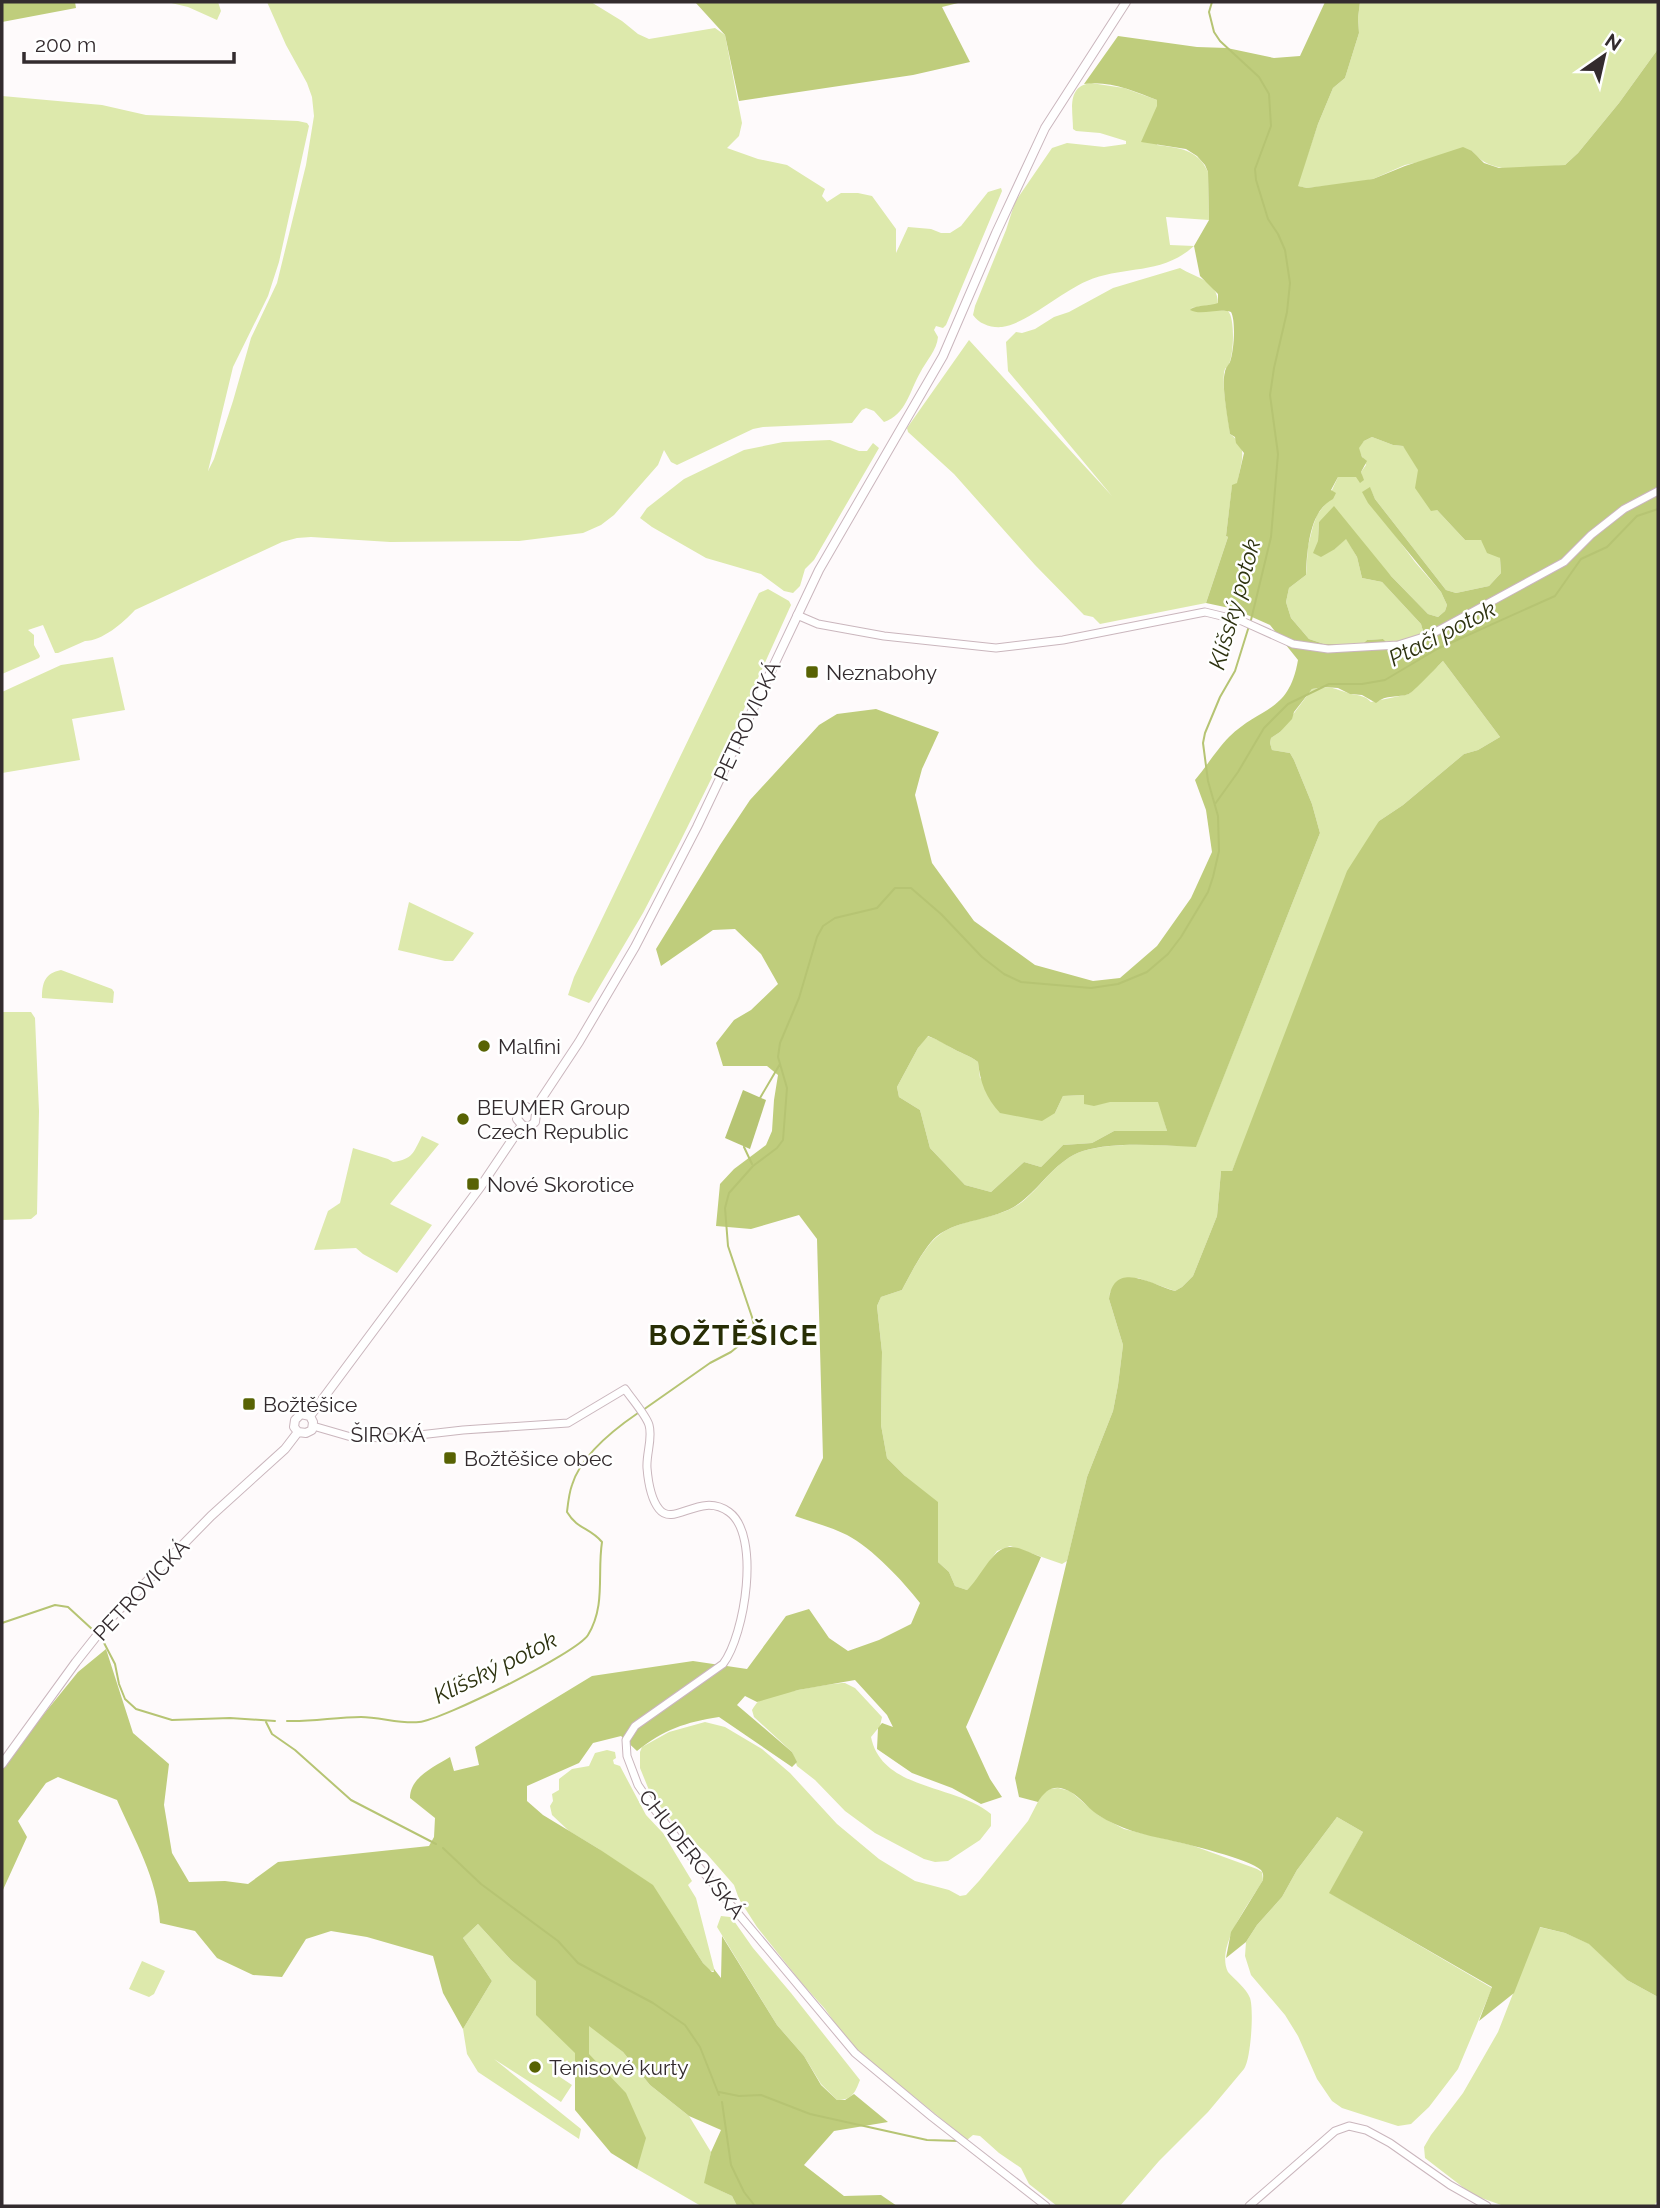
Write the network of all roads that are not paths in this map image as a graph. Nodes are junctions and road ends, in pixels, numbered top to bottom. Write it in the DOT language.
graph roads {
  1 [pos="1126,2"];
  2 [pos="1658,491"];
  3 [pos="797,615"];
  4 [pos="534,1110"];
  5 [pos="522,1125"];
  6 [pos="310,1416"];
  7 [pos="313,1426"];
  8 [pos="463,1430"];
  9 [pos="298,1432"];
  10 [pos="2,1764"];
  11 [pos="1046,2206"];
  12 [pos="1249,2206"];
  13 [pos="1488,2206"];
  1 -- 3 [label="main road, PETROVICKÁ"];
  2 -- 3 [label="street"];
  3 -- 4 [label="main road, PETROVICKÁ"];
  4 -- 5 [label="main road"];
  4 -- 5 [label="main road"];
  5 -- 6 [label="main road"];
  6 -- 7 [label="main road"];
  6 -- 9 [label="main road"];
  7 -- 8 [label="street, ŠIROKÁ"];
  7 -- 9 [label="main road"];
  8 -- 11 [label="street, CHUDEROVSKÁ"];
  9 -- 10 [label="main road, PETROVICKÁ"];
  12 -- 13 [label="street"];
}
